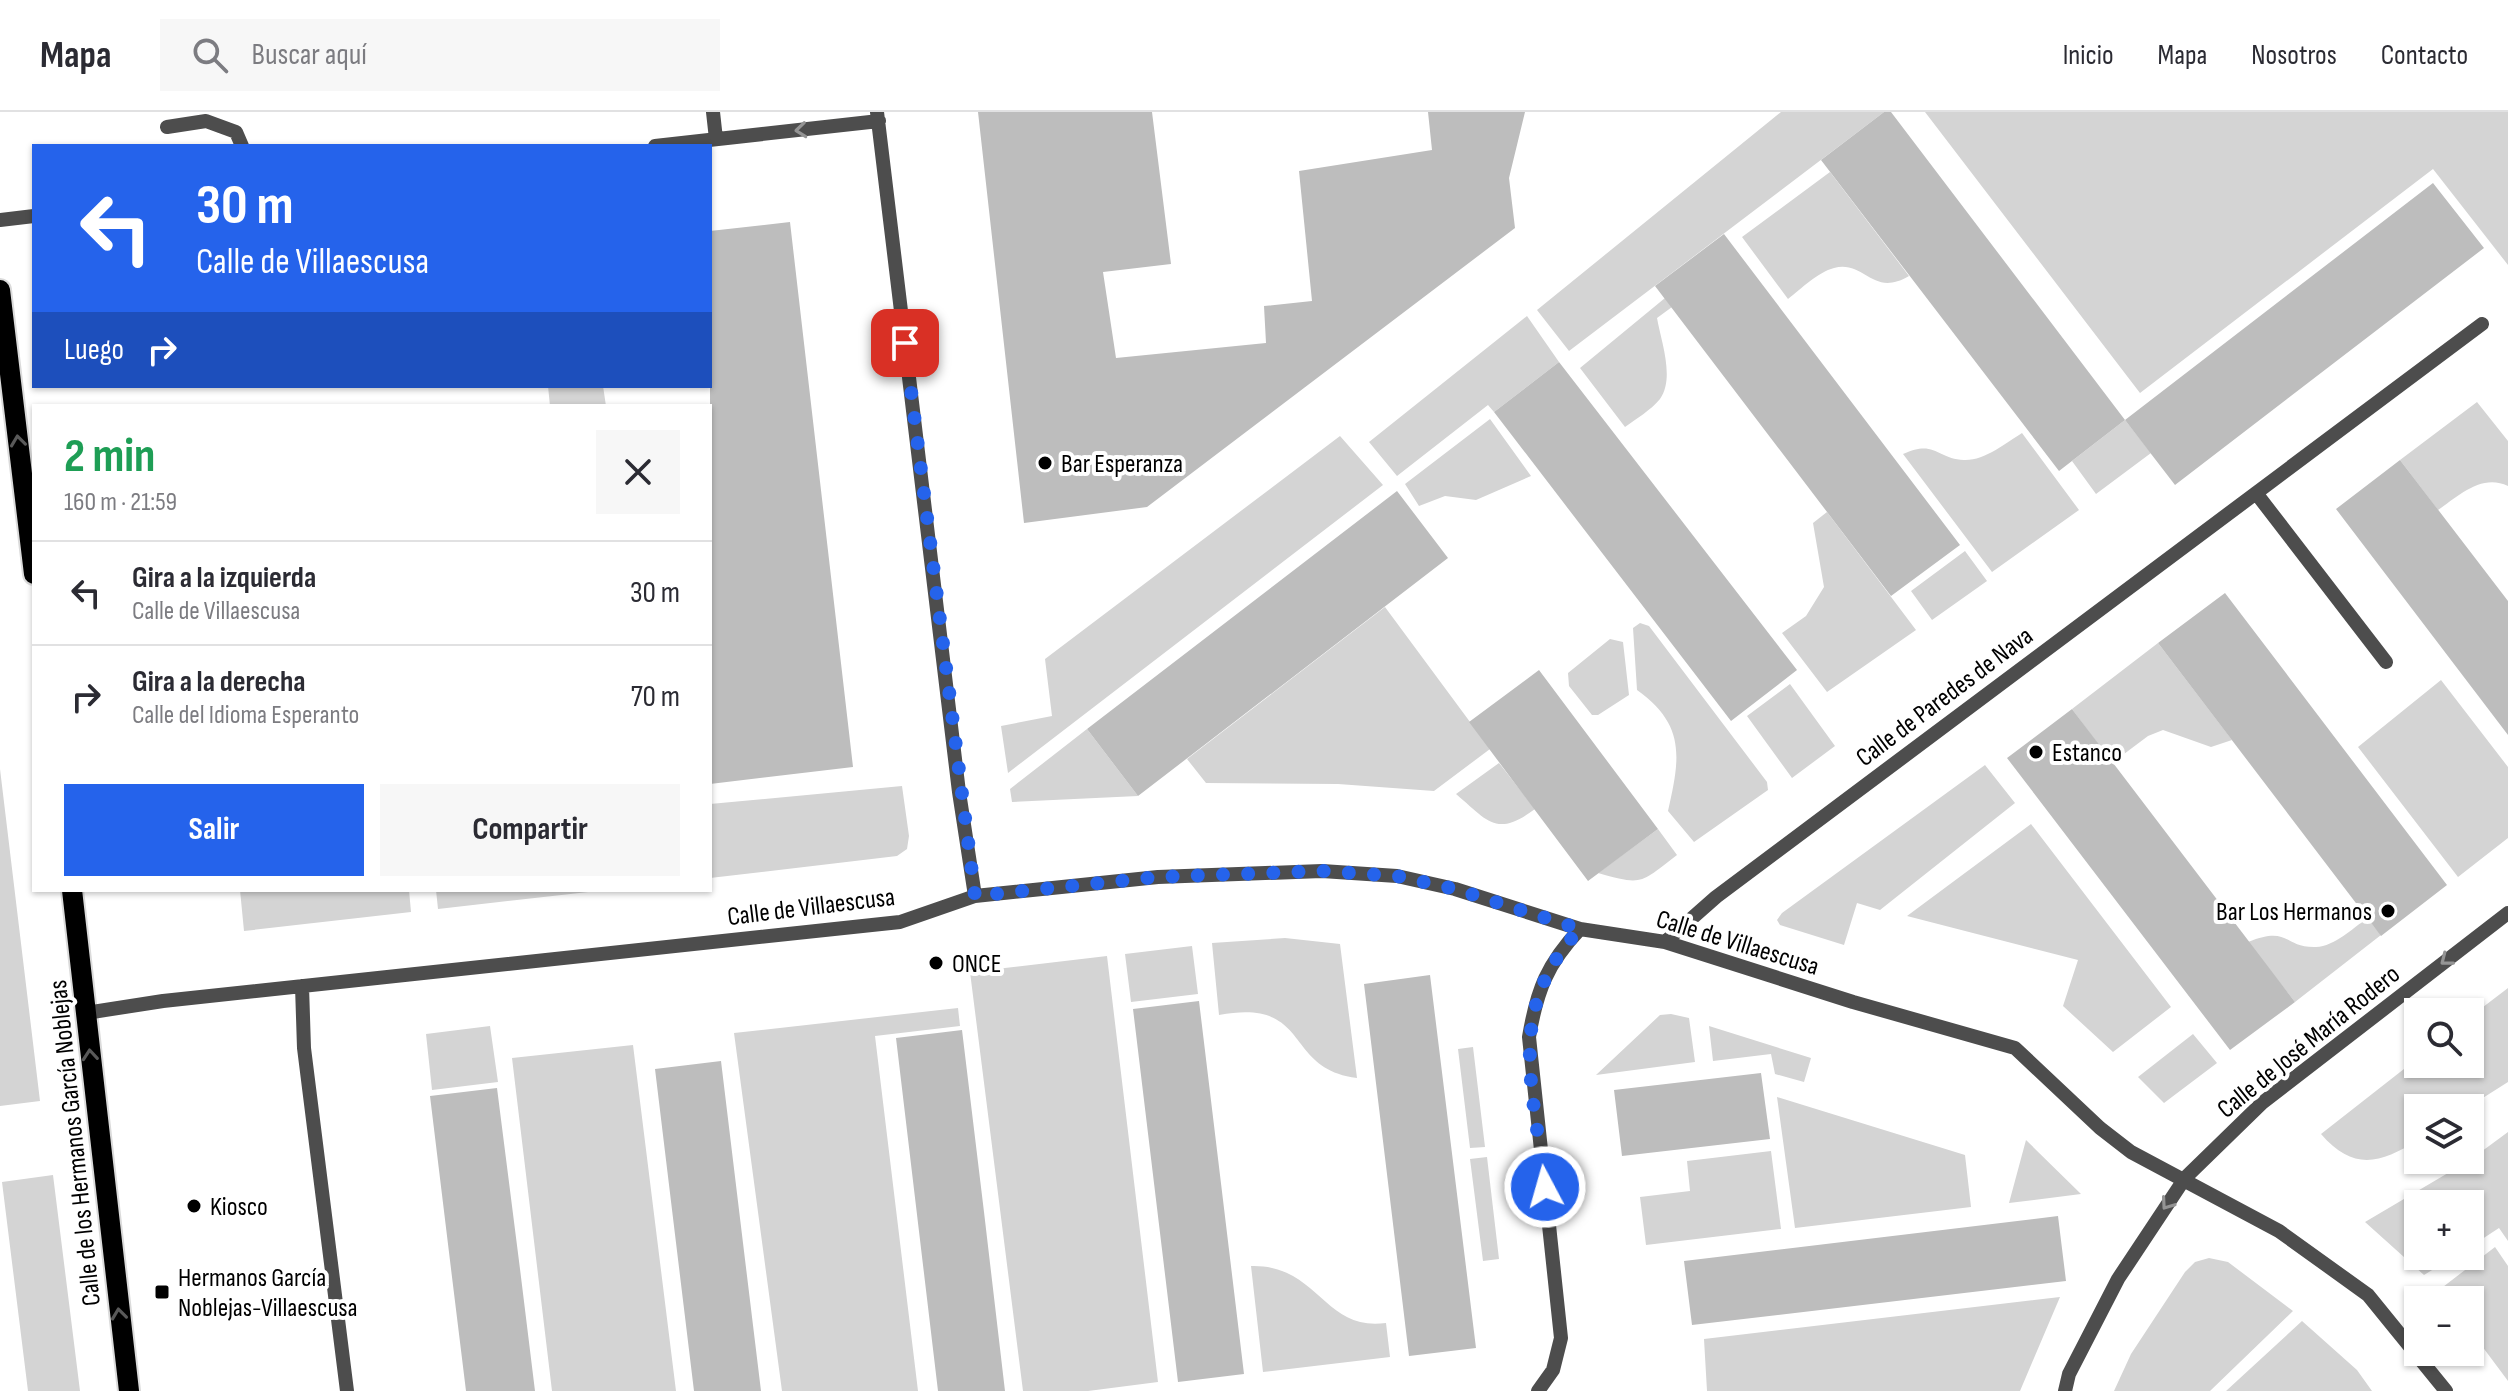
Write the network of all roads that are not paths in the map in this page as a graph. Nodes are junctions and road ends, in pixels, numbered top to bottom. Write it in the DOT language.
graph roads {
  1 [pos="713,112"];
  2 [pos="878,117"];
  3 [pos="167,127"];
  4 [pos="716,139"];
  5 [pos="241,144"];
  6 [pos="672,144"];
  7 [pos="32,216"];
  8 [pos="0,220"];
  9 [pos="0,290"];
  10 [pos="2482,324"];
  11 [pos="2256,493"];
  12 [pos="32,557"];
  13 [pos="2386,662"];
  14 [pos="72,892"];
  15 [pos="975,896"];
  16 [pos="2508,913"];
  17 [pos="1580,929"];
  18 [pos="1665,942"];
  19 [pos="302,986"];
  20 [pos="86,1013"];
  21 [pos="2185,1178"];
  22 [pos="129,1391"];
  23 [pos="347,1391"];
  24 [pos="1538,1391"];
  25 [pos="2065,1391"];
  26 [pos="2446,1391"];
  1 -- 4 [label="street"];
  2 -- 4 [label="street, one-way"];
  2 -- 15 [label="street"];
  3 -- 5 [label="street"];
  4 -- 6 [label="street"];
  7 -- 8 [label="street"];
  12 -- 9 [label="main road, one-way"];
  10 -- 11 [label="street, Calle de Paredes de Nava"];
  11 -- 13 [label="street"];
  11 -- 18 [label="street, Calle de Paredes de Nava"];
  14 -- 20 [label="main road, Calle de los Hermanos García Noblejas"];
  15 -- 17 [label="street, Calle de Villaescusa"];
  15 -- 19 [label="street, Calle de Villaescusa"];
  16 -- 21 [label="street, Calle de José María Rodero, one-way"];
  17 -- 18 [label="street, Calle de Villaescusa"];
  17 -- 24 [label="street"];
  18 -- 21 [label="street, Calle de Villaescusa"];
  19 -- 20 [label="street, Calle de Villaescusa"];
  19 -- 23 [label="street"];
  22 -- 20 [label="main road, Calle de los Hermanos García Noblejas, one-way"];
  21 -- 25 [label="street, Calle de José María Rodero, one-way"];
  21 -- 26 [label="street, Calle de Villaescusa"];
}
